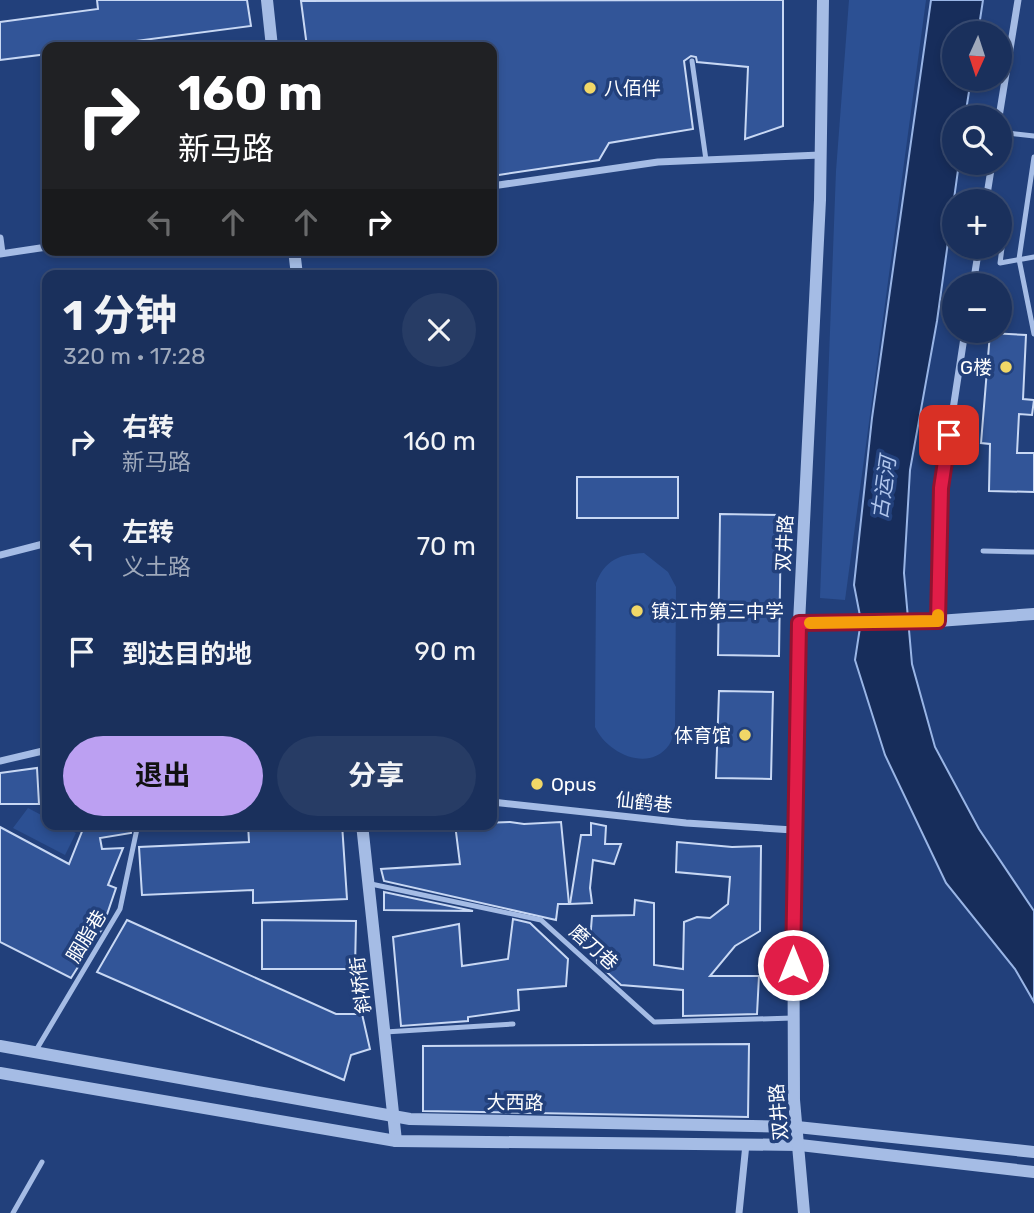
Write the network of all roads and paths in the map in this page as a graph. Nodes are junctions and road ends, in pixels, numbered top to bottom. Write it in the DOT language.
graph roads {
  1 [pos="267,0"];
  2 [pos="823,0"];
  3 [pos="1018,0"];
  4 [pos="271,42"];
  5 [pos="692,61"];
  6 [pos="1001,105"];
  7 [pos="1012,133"];
  8 [pos="1034,136"];
  9 [pos="820,155"];
  10 [pos="1034,157"];
  11 [pos="706,160"];
  12 [pos="497,185"];
  13 [pos="0,239"];
  14 [pos="42,248"];
  15 [pos="1,253"];
  16 [pos="1034,257"];
  17 [pos="1001,259"];
  18 [pos="1019,259"];
  19 [pos="1034,334"];
  20 [pos="963,343"];
  21 [pos="42,544"];
  22 [pos="982,551"];
  23 [pos="1034,552"];
  24 [pos="0,555"];
  25 [pos="1034,614"];
  26 [pos="938,621"];
  27 [pos="799,623"];
  28 [pos="42,751"];
  29 [pos="0,761"];
  30 [pos="497,803"];
  31 [pos="137,830"];
  32 [pos="363,830"];
  33 [pos="793,830"];
  34 [pos="367,883"];
  35 [pos="793,1018"];
  36 [pos="513,1024"];
  37 [pos="385,1032"];
  38 [pos="0,1046"];
  39 [pos="35,1053"];
  40 [pos="0,1073"];
  41 [pos="393,1116"];
  42 [pos="797,1127"];
  43 [pos="396,1141"];
  44 [pos="746,1144"];
  45 [pos="800,1146"];
  46 [pos="1029,1151"];
  47 [pos="42,1162"];
  48 [pos="1029,1172"];
  49 [pos="13,1213"];
  50 [pos="738,1213"];
  51 [pos="804,1213"];
  1 -- 4 [label="street"];
  2 -- 9 [label="street, 双井路"];
  3 -- 6 [label="street"];
  5 -- 11 [label="lane"];
  7 -- 8 [label="lane"];
  9 -- 11 [label="street"];
  9 -- 27 [label="street, 双井路"];
  10 -- 18 [label="lane"];
  11 -- 12 [label="street"];
  13 -- 15 [label="street"];
  14 -- 15 [label="street"];
  16 -- 18 [label="lane"];
  17 -- 18 [label="lane"];
  18 -- 19 [label="lane"];
  20 -- 26 [label="street"];
  21 -- 24 [label="street"];
  22 -- 23 [label="lane"];
  25 -- 26 [label="street"];
  26 -- 27 [label="street"];
  27 -- 33 [label="street, 双井路"];
  28 -- 29 [label="street"];
  30 -- 33 [label="street, 仙鹤巷"];
  31 -- 39 [label="lane, 胭脂巷"];
  32 -- 34 [label="street, 斜桥街"];
  33 -- 35 [label="street, 双井路"];
  34 -- 35 [label="lane, 磨刀巷"];
  34 -- 37 [label="street, 斜桥街"];
  35 -- 42 [label="street, 双井路"];
  36 -- 37 [label="lane"];
  37 -- 41 [label="street, 斜桥街"];
  38 -- 39 [label="street, 大西路"];
  39 -- 41 [label="street, 大西路"];
  40 -- 43 [label="street"];
  41 -- 42 [label="street, 大西路"];
  41 -- 43 [label="street, 斜桥街"];
  42 -- 45 [label="street, 双井路"];
  42 -- 46 [label="street, 大西路"];
  43 -- 44 [label="street"];
  44 -- 45 [label="street"];
  44 -- 50 [label="street"];
  45 -- 48 [label="street"];
  45 -- 51 [label="street, 双井路"];
  47 -- 49 [label="lane"];
}
